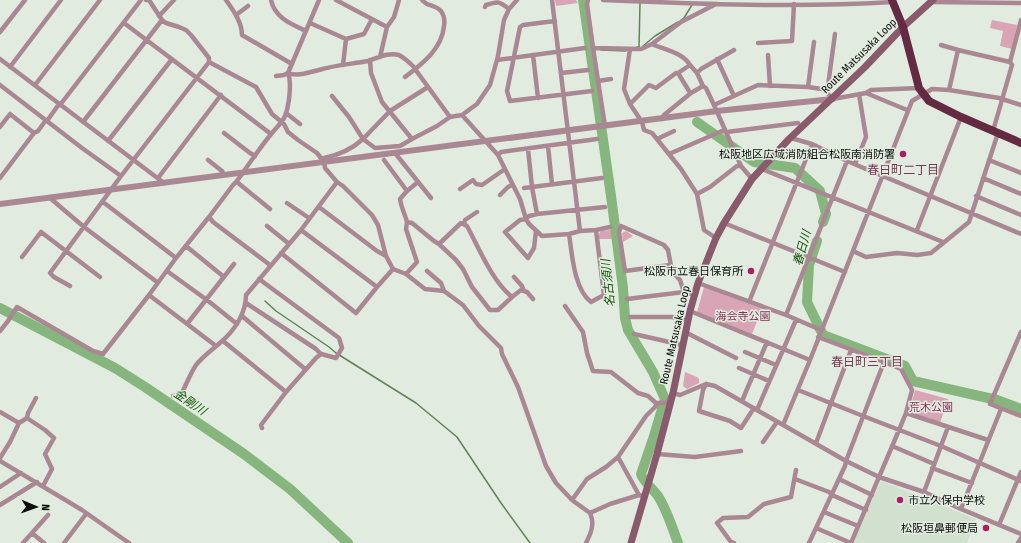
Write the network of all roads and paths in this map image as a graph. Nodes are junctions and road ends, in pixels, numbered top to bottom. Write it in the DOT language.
graph roads {
  1 [pos="25,0"];
  2 [pos="61,0"];
  3 [pos="100,0"];
  4 [pos="141,0"];
  5 [pos="146,0"];
  6 [pos="174,0"];
  7 [pos="226,0"];
  8 [pos="271,0"];
  9 [pos="319,0"];
  10 [pos="336,0"];
  11 [pos="400,0"];
  12 [pos="422,0"];
  13 [pos="517,0"];
  14 [pos="552,0"];
  15 [pos="588,0"];
  16 [pos="603,0"];
  17 [pos="733,0"];
  18 [pos="893,1"];
  19 [pos="932,1"];
  20 [pos="995,1"];
  21 [pos="1021,3"];
  22 [pos="718,4"];
  23 [pos="728,4"];
  24 [pos="794,4"];
  25 [pos="248,6"];
  26 [pos="485,7"];
  27 [pos="509,9"];
  28 [pos="236,15"];
  29 [pos="161,18"];
  30 [pos="372,19"];
  31 [pos="1021,20"];
  32 [pos="555,21"];
  33 [pos="124,23"];
  34 [pos="310,23"];
  35 [pos="387,27"];
  36 [pos="903,27"];
  37 [pos="306,31"];
  38 [pos="0,32"];
  39 [pos="835,34"];
  40 [pos="346,39"];
  41 [pos="147,40"];
  42 [pos="814,42"];
  43 [pos="758,43"];
  44 [pos="652,44"];
  45 [pos="941,45"];
  46 [pos="585,48"];
  47 [pos="593,48"];
  48 [pos="629,49"];
  49 [pos="734,50"];
  50 [pos="958,50"];
  51 [pos="558,52"];
  52 [pos="533,55"];
  53 [pos="768,55"];
  54 [pos="380,56"];
  55 [pos="514,57"];
  56 [pos="0,59"];
  57 [pos="172,59"];
  58 [pos="717,59"];
  59 [pos="370,60"];
  60 [pos="497,60"];
  61 [pos="209,62"];
  62 [pos="1010,62"];
  63 [pos="292,64"];
  64 [pos="343,65"];
  65 [pos="690,65"];
  66 [pos="10,66"];
  67 [pos="415,69"];
  68 [pos="588,70"];
  69 [pos="288,73"];
  70 [pos="561,73"];
  71 [pos="697,73"];
  72 [pos="678,74"];
  73 [pos="276,76"];
  74 [pos="405,77"];
  75 [pos="197,78"];
  76 [pos="611,79"];
  77 [pos="598,81"];
  78 [pos="0,85"];
  79 [pos="35,85"];
  80 [pos="703,86"];
  81 [pos="770,86"];
  82 [pos="428,87"];
  83 [pos="808,87"];
  84 [pos="592,90"];
  85 [pos="828,90"];
  86 [pos="921,90"];
  87 [pos="949,90"];
  88 [pos="691,93"];
  89 [pos="866,93"];
  90 [pos="860,94"];
  91 [pos="221,95"];
  92 [pos="563,95"];
  93 [pos="332,96"];
  94 [pos="734,96"];
  95 [pos="538,98"];
  96 [pos="833,99"];
  97 [pos="1003,99"];
  98 [pos="630,104"];
  99 [pos="60,105"];
  100 [pos="1021,105"];
  101 [pos="716,108"];
  102 [pos="907,110"];
  103 [pos="390,111"];
  104 [pos="286,113"];
  105 [pos="462,115"];
  106 [pos="450,117"];
  107 [pos="961,117"];
  108 [pos="662,119"];
  109 [pos="47,120"];
  110 [pos="83,122"];
  111 [pos="642,122"];
  112 [pos="281,123"];
  113 [pos="798,123"];
  114 [pos="300,124"];
  115 [pos="605,126"];
  116 [pos="0,127"];
  117 [pos="567,131"];
  118 [pos="674,131"];
  119 [pos="727,132"];
  120 [pos="995,132"];
  121 [pos="34,133"];
  122 [pos="224,133"];
  123 [pos="272,134"];
  124 [pos="597,138"];
  125 [pos="791,138"];
  126 [pos="363,139"];
  127 [pos="412,139"];
  128 [pos="657,139"];
  129 [pos="486,141"];
  130 [pos="108,142"];
  131 [pos="569,143"];
  132 [pos="1021,143"];
  133 [pos="812,144"];
  134 [pos="548,146"];
  135 [pos="528,149"];
  136 [pos="395,153"];
  137 [pos="669,154"];
  138 [pos="498,155"];
  139 [pos="255,156"];
  140 [pos="134,160"];
  141 [pos="208,160"];
  142 [pos="384,160"];
  143 [pos="989,160"];
  144 [pos="847,161"];
  145 [pos="324,162"];
  146 [pos="855,164"];
  147 [pos="741,166"];
  148 [pos="505,169"];
  149 [pos="762,169"];
  150 [pos="242,172"];
  151 [pos="1021,173"];
  152 [pos="224,175"];
  153 [pos="882,175"];
  154 [pos="121,176"];
  155 [pos="0,178"];
  156 [pos="158,178"];
  157 [pos="602,178"];
  158 [pos="983,178"];
  159 [pos="752,179"];
  160 [pos="573,181"];
  161 [pos="237,182"];
  162 [pos="337,182"];
  163 [pos="418,182"];
  164 [pos="797,182"];
  165 [pos="164,183"];
  166 [pos="552,184"];
  167 [pos="512,185"];
  168 [pos="532,187"];
  169 [pos="524,188"];
  170 [pos="460,189"];
  171 [pos="112,190"];
  172 [pos="407,191"];
  173 [pos="697,194"];
  174 [pos="1021,194"];
  175 [pos="500,195"];
  176 [pos="931,196"];
  177 [pos="976,196"];
  178 [pos="50,198"];
  179 [pos="431,198"];
  180 [pos="832,198"];
  181 [pos="103,202"];
  182 [pos="287,203"];
  183 [pos="0,204"];
  184 [pos="319,207"];
  185 [pos="605,207"];
  186 [pos="270,209"];
  187 [pos="578,210"];
  188 [pos="477,212"];
  189 [pos="868,212"];
  190 [pos="971,213"];
  191 [pos="537,214"];
  192 [pos="1021,215"];
  193 [pos="209,218"];
  194 [pos="309,218"];
  195 [pos="526,219"];
  196 [pos="407,222"];
  197 [pos="724,223"];
  198 [pos="464,224"];
  199 [pos="267,226"];
  200 [pos="84,227"];
  201 [pos="610,228"];
  202 [pos="301,230"];
  203 [pos="596,230"];
  204 [pos="917,230"];
  205 [pos="536,231"];
  206 [pos="580,231"];
  207 [pos="569,234"];
  208 [pos="1021,234"];
  209 [pos="716,238"];
  210 [pos="943,242"];
  211 [pos="288,243"];
  212 [pos="773,243"];
  213 [pos="439,244"];
  214 [pos="186,246"];
  215 [pos="66,250"];
  216 [pos="853,251"];
  217 [pos="280,253"];
  218 [pos="386,256"];
  219 [pos="22,257"];
  220 [pos="176,258"];
  221 [pos="809,258"];
  222 [pos="234,264"];
  223 [pos="270,265"];
  224 [pos="670,265"];
  225 [pos="394,269"];
  226 [pos="167,271"];
  227 [pos="427,271"];
  228 [pos="845,272"];
  229 [pos="406,274"];
  230 [pos="514,276"];
  231 [pos="100,277"];
  232 [pos="224,277"];
  233 [pos="258,279"];
  234 [pos="157,282"];
  235 [pos="698,283"];
  236 [pos="70,286"];
  237 [pos="378,288"];
  238 [pos="524,291"];
  239 [pos="444,292"];
  240 [pos="684,292"];
  241 [pos="149,295"];
  242 [pos="695,295"];
  243 [pos="512,297"];
  244 [pos="627,298"];
  245 [pos="533,299"];
  246 [pos="207,300"];
  247 [pos="749,302"];
  248 [pos="246,303"];
  249 [pos="565,306"];
  250 [pos="690,311"];
  251 [pos="786,315"];
  252 [pos="242,316"];
  253 [pos="630,317"];
  254 [pos="688,320"];
  255 [pos="796,320"];
  256 [pos="187,324"];
  257 [pos="237,324"];
  258 [pos="821,330"];
  259 [pos="0,331"];
  260 [pos="685,332"];
  261 [pos="1021,332"];
  262 [pos="634,334"];
  263 [pos="818,337"];
  264 [pos="223,341"];
  265 [pos="766,342"];
  266 [pos="216,346"];
  267 [pos="682,346"];
  268 [pos="784,348"];
  269 [pos="851,350"];
  270 [pos="745,352"];
  271 [pos="321,354"];
  272 [pos="736,358"];
  273 [pos="760,358"];
  274 [pos="810,360"];
  275 [pos="884,362"];
  276 [pos="776,365"];
  277 [pos="739,368"];
  278 [pos="305,369"];
  279 [pos="752,375"];
  280 [pos="769,381"];
  281 [pos="706,384"];
  282 [pos="798,390"];
  283 [pos="286,392"];
  284 [pos="673,393"];
  285 [pos="173,396"];
  286 [pos="36,398"];
  287 [pos="742,401"];
  288 [pos="830,403"];
  289 [pos="656,404"];
  290 [pos="755,409"];
  291 [pos="1001,409"];
  292 [pos="0,412"];
  293 [pos="906,413"];
  294 [pos="863,416"];
  295 [pos="1021,416"];
  296 [pos="27,418"];
  297 [pos="777,422"];
  298 [pos="20,423"];
  299 [pos="783,425"];
  300 [pos="948,427"];
  301 [pos="262,428"];
  302 [pos="899,430"];
  303 [pos="988,440"];
  304 [pos="763,442"];
  305 [pos="816,443"];
  306 [pos="892,446"];
  307 [pos="941,446"];
  308 [pos="741,451"];
  309 [pos="657,454"];
  310 [pos="618,456"];
  311 [pos="0,458"];
  312 [pos="0,461"];
  313 [pos="846,461"];
  314 [pos="979,463"];
  315 [pos="933,466"];
  316 [pos="796,470"];
  317 [pos="1021,472"];
  318 [pos="21,474"];
  319 [pos="880,477"];
  320 [pos="795,479"];
  321 [pos="839,479"];
  322 [pos="1020,480"];
  323 [pos="37,482"];
  324 [pos="972,483"];
  325 [pos="43,486"];
  326 [pos="0,487"];
  327 [pos="924,492"];
  328 [pos="643,495"];
  329 [pos="832,495"];
  330 [pos="872,495"];
  331 [pos="572,500"];
  332 [pos="0,505"];
  333 [pos="961,509"];
  334 [pos="866,510"];
  335 [pos="824,512"];
  336 [pos="590,513"];
  337 [pos="86,514"];
  338 [pos="48,515"];
  339 [pos="999,525"];
  340 [pos="858,526"];
  341 [pos="816,528"];
  342 [pos="32,533"];
  343 [pos="1021,534"];
  344 [pos="1021,538"];
  345 [pos="24,543"];
  346 [pos="44,543"];
  347 [pos="64,543"];
  348 [pos="129,543"];
  349 [pos="586,543"];
  350 [pos="631,543"];
  351 [pos="734,543"];
  352 [pos="809,543"];
  353 [pos="1018,543"];
  1 -- 38 [label="street"];
  2 -- 66 [label="street"];
  3 -- 79 [label="street"];
  4 -- 33 [label="street"];
  5 -- 29 [label="street"];
  6 -- 29 [label="street"];
  7 -- 28 [label="street"];
  8 -- 37 [label="street"];
  9 -- 34 [label="street"];
  10 -- 30 [label="street"];
  11 -- 35 [label="street"];
  12 -- 67 [label="street"];
  13 -- 27 [label="street"];
  14 -- 32 [label="street"];
  15 -- 47 [label="street"];
  16 -- 22 [label="street"];
  17 -- 23 [label="street"];
  18 -- 24 [label="street"];
  18 -- 36 [label="highway"];
  19 -- 20 [label="street"];
  19 -- 36 [label="main road, Route Matsusaka Loop"];
  20 -- 21 [label="street"];
  22 -- 23 [label="street"];
  22 -- 44 [label="street"];
  23 -- 24 [label="street"];
  24 -- 43 [label="street"];
  25 -- 28 [label="street"];
  26 -- 27 [label="street"];
  27 -- 60 [label="street"];
  28 -- 63 [label="street"];
  29 -- 41 [label="street"];
  29 -- 61 [label="street"];
  30 -- 35 [label="street"];
  30 -- 40 [label="street"];
  31 -- 62 [label="street"];
  32 -- 51 [label="street"];
  32 -- 55 [label="street"];
  33 -- 41 [label="street"];
  33 -- 99 [label="street"];
  34 -- 37 [label="street"];
  34 -- 40 [label="street"];
  35 -- 54 [label="street"];
  36 -- 86 [label="highway"];
  36 -- 96 [label="main road, Route Matsusaka Loop"];
  37 -- 63 [label="street"];
  39 -- 85 [label="street"];
  40 -- 64 [label="street"];
  41 -- 57 [label="street"];
  41 -- 110 [label="street"];
  42 -- 83 [label="street"];
  44 -- 48 [label="street"];
  44 -- 65 [label="street"];
  45 -- 50 [label="street"];
  46 -- 51 [label="street"];
  47 -- 48 [label="street"];
  47 -- 77 [label="street"];
  48 -- 98 [label="street"];
  49 -- 58 [label="street"];
  50 -- 62 [label="street"];
  50 -- 87 [label="street"];
  51 -- 52 [label="street"];
  51 -- 70 [label="street"];
  52 -- 55 [label="street"];
  52 -- 95 [label="street"];
  53 -- 81 [label="street"];
  54 -- 59 [label="street"];
  54 -- 67 [label="street"];
  55 -- 60 [label="street"];
  55 -- 95 [label="street"];
  56 -- 66 [label="street"];
  57 -- 75 [label="street"];
  57 -- 130 [label="street"];
  58 -- 71 [label="street"];
  58 -- 94 [label="street"];
  59 -- 64 [label="street"];
  59 -- 103 [label="street"];
  60 -- 105 [label="street"];
  61 -- 75 [label="street"];
  61 -- 112 [label="street"];
  62 -- 97 [label="street"];
  63 -- 69 [label="street"];
  64 -- 69 [label="street"];
  65 -- 71 [label="street"];
  65 -- 72 [label="street"];
  66 -- 79 [label="street"];
  67 -- 74 [label="street"];
  67 -- 82 [label="street"];
  68 -- 70 [label="street"];
  69 -- 73 [label="street"];
  69 -- 104 [label="street"];
  70 -- 92 [label="street"];
  71 -- 80 [label="street"];
  72 -- 88 [label="street"];
  72 -- 98 [label="street"];
  75 -- 91 [label="street"];
  75 -- 140 [label="street"];
  76 -- 77 [label="street"];
  77 -- 115 [label="street"];
  78 -- 109 [label="street"];
  79 -- 99 [label="street"];
  80 -- 88 [label="street"];
  80 -- 101 [label="street"];
  81 -- 83 [label="street"];
  81 -- 94 [label="street"];
  82 -- 103 [label="street"];
  82 -- 106 [label="street"];
  83 -- 85 [label="street"];
  84 -- 92 [label="street"];
  85 -- 96 [label="street"];
  86 -- 87 [label="street"];
  86 -- 89 [label="street"];
  86 -- 102 [label="street"];
  86 -- 107 [label="highway"];
  87 -- 97 [label="street"];
  88 -- 108 [label="street"];
  89 -- 90 [label="street"];
  89 -- 102 [label="street"];
  90 -- 96 [label="street"];
  90 -- 146 [label="street"];
  91 -- 123 [label="street"];
  91 -- 156 [label="street"];
  92 -- 95 [label="street"];
  92 -- 117 [label="street"];
  93 -- 126 [label="street"];
  94 -- 101 [label="street"];
  96 -- 101 [label="street"];
  96 -- 125 [label="main road, Route Matsusaka Loop"];
  97 -- 100 [label="street"];
  97 -- 120 [label="street"];
  98 -- 111 [label="street"];
  99 -- 109 [label="street"];
  99 -- 110 [label="street"];
  101 -- 108 [label="street"];
  101 -- 119 [label="street"];
  102 -- 153 [label="street"];
  103 -- 126 [label="street"];
  103 -- 127 [label="street"];
  104 -- 112 [label="street"];
  104 -- 114 [label="street"];
  105 -- 106 [label="street"];
  105 -- 129 [label="street"];
  106 -- 127 [label="street"];
  107 -- 120 [label="highway"];
  107 -- 176 [label="street"];
  108 -- 111 [label="street"];
  109 -- 121 [label="street"];
  109 -- 154 [label="street"];
  110 -- 130 [label="street"];
  111 -- 115 [label="street"];
  111 -- 128 [label="street"];
  112 -- 123 [label="street"];
  112 -- 145 [label="street"];
  113 -- 119 [label="street"];
  115 -- 117 [label="street"];
  116 -- 121 [label="street"];
  117 -- 129 [label="street"];
  117 -- 131 [label="street"];
  118 -- 128 [label="street"];
  119 -- 137 [label="street"];
  119 -- 147 [label="street"];
  120 -- 132 [label="highway"];
  120 -- 143 [label="street"];
  121 -- 155 [label="street"];
  122 -- 139 [label="street"];
  123 -- 139 [label="street"];
  124 -- 131 [label="street"];
  125 -- 133 [label="street"];
  125 -- 149 [label="main road, Route Matsusaka Loop"];
  126 -- 127 [label="street"];
  126 -- 145 [label="street"];
  128 -- 137 [label="street"];
  129 -- 136 [label="street"];
  129 -- 138 [label="street"];
  130 -- 140 [label="street"];
  131 -- 134 [label="street"];
  131 -- 160 [label="street"];
  133 -- 144 [label="street"];
  133 -- 164 [label="street"];
  134 -- 135 [label="street"];
  134 -- 166 [label="street"];
  135 -- 138 [label="street"];
  135 -- 168 [label="street"];
  136 -- 145 [label="street"];
  136 -- 163 [label="street"];
  137 -- 173 [label="street"];
  138 -- 148 [label="street"];
  139 -- 150 [label="street"];
  140 -- 154 [label="street"];
  140 -- 156 [label="street"];
  141 -- 152 [label="street"];
  142 -- 172 [label="street"];
  143 -- 151 [label="street"];
  143 -- 158 [label="street"];
  144 -- 146 [label="street"];
  144 -- 180 [label="street"];
  145 -- 150 [label="street"];
  145 -- 162 [label="street"];
  146 -- 153 [label="street"];
  147 -- 159 [label="street"];
  147 -- 173 [label="street"];
  148 -- 167 [label="street"];
  148 -- 170 [label="street"];
  149 -- 159 [label="main road, Route Matsusaka Loop"];
  149 -- 164 [label="street"];
  150 -- 152 [label="street"];
  150 -- 161 [label="street"];
  152 -- 165 [label="street"];
  153 -- 176 [label="street"];
  153 -- 189 [label="street"];
  154 -- 171 [label="street"];
  156 -- 165 [label="street"];
  157 -- 160 [label="street"];
  158 -- 174 [label="street"];
  158 -- 177 [label="street"];
  159 -- 197 [label="main road, Route Matsusaka Loop"];
  160 -- 166 [label="street"];
  160 -- 187 [label="street"];
  161 -- 186 [label="street"];
  161 -- 193 [label="street"];
  162 -- 184 [label="street"];
  162 -- 218 [label="street"];
  163 -- 172 [label="street"];
  163 -- 179 [label="street"];
  164 -- 180 [label="street"];
  164 -- 212 [label="street"];
  165 -- 171 [label="street"];
  166 -- 168 [label="street"];
  167 -- 175 [label="street"];
  167 -- 195 [label="street"];
  168 -- 169 [label="street"];
  168 -- 191 [label="street"];
  171 -- 178 [label="street"];
  171 -- 181 [label="street"];
  172 -- 196 [label="street"];
  173 -- 209 [label="street"];
  176 -- 190 [label="street"];
  176 -- 204 [label="street"];
  177 -- 190 [label="street"];
  177 -- 192 [label="street"];
  178 -- 183 [label="street"];
  178 -- 200 [label="street"];
  180 -- 189 [label="street"];
  180 -- 221 [label="street"];
  181 -- 200 [label="street"];
  181 -- 220 [label="street"];
  182 -- 194 [label="street"];
  184 -- 194 [label="street"];
  184 -- 218 [label="street"];
  185 -- 187 [label="street"];
  187 -- 191 [label="street"];
  187 -- 206 [label="street"];
  188 -- 198 [label="street"];
  189 -- 204 [label="street"];
  189 -- 216 [label="street"];
  190 -- 208 [label="street"];
  190 -- 210 [label="street"];
  191 -- 195 [label="street"];
  193 -- 214 [label="street"];
  193 -- 223 [label="street"];
  194 -- 202 [label="street"];
  195 -- 205 [label="street"];
  195 -- 205 [label="street"];
  196 -- 213 [label="street"];
  196 -- 229 [label="street"];
  197 -- 209 [label="main road, Route Matsusaka Loop"];
  197 -- 212 [label="street"];
  198 -- 213 [label="street"];
  198 -- 243 [label="street"];
  199 -- 211 [label="street"];
  200 -- 215 [label="street"];
  200 -- 234 [label="street"];
  201 -- 203 [label="street"];
  202 -- 211 [label="street"];
  202 -- 237 [label="street"];
  203 -- 206 [label="street"];
  203 -- 207 [label="street"];
  204 -- 210 [label="street"];
  205 -- 207 [label="street"];
  206 -- 207 [label="street"];
  209 -- 235 [label="main road, Route Matsusaka Loop"];
  210 -- 216 [label="street"];
  211 -- 217 [label="street"];
  212 -- 221 [label="street"];
  212 -- 247 [label="street"];
  213 -- 243 [label="street"];
  214 -- 220 [label="street"];
  214 -- 232 [label="street"];
  215 -- 219 [label="street"];
  215 -- 231 [label="street"];
  215 -- 236 [label="street"];
  216 -- 228 [label="street"];
  217 -- 223 [label="street"];
  217 -- 237 [label="street"];
  218 -- 225 [label="street"];
  220 -- 226 [label="street"];
  221 -- 228 [label="street"];
  221 -- 251 [label="street"];
  222 -- 232 [label="street"];
  223 -- 233 [label="street"];
  224 -- 224 [label="street"];
  224 -- 240 [label="street"];
  225 -- 229 [label="street"];
  225 -- 237 [label="street"];
  226 -- 234 [label="street"];
  226 -- 246 [label="street"];
  227 -- 239 [label="street"];
  228 -- 258 [label="street"];
  229 -- 239 [label="street"];
  230 -- 238 [label="street"];
  232 -- 246 [label="street"];
  233 -- 248 [label="street"];
  233 -- 271 [label="street"];
  234 -- 241 [label="street"];
  235 -- 242 [label="main road, Route Matsusaka Loop"];
  235 -- 247 [label="street"];
  238 -- 243 [label="street"];
  238 -- 245 [label="street"];
  239 -- 331 [label="street"];
  240 -- 242 [label="street"];
  240 -- 244 [label="street"];
  241 -- 256 [label="street"];
  241 -- 259 [label="street"];
  242 -- 250 [label="main road, Route Matsusaka Loop"];
  246 -- 256 [label="street"];
  246 -- 257 [label="street"];
  247 -- 251 [label="street"];
  248 -- 252 [label="street"];
  248 -- 271 [label="street"];
  249 -- 289 [label="street"];
  250 -- 254 [label="main road, Route Matsusaka Loop"];
  250 -- 265 [label="street"];
  251 -- 255 [label="street"];
  252 -- 257 [label="street"];
  252 -- 278 [label="street"];
  253 -- 254 [label="street"];
  254 -- 260 [label="main road, Route Matsusaka Loop"];
  255 -- 258 [label="street"];
  255 -- 268 [label="street"];
  256 -- 266 [label="street"];
  257 -- 264 [label="street"];
  258 -- 263 [label="street"];
  260 -- 267 [label="main road, Route Matsusaka Loop"];
  260 -- 272 [label="street"];
  261 -- 291 [label="street"];
  262 -- 267 [label="street"];
  263 -- 269 [label="street"];
  263 -- 274 [label="street"];
  264 -- 266 [label="street"];
  264 -- 283 [label="street"];
  265 -- 268 [label="street"];
  265 -- 273 [label="street"];
  266 -- 285 [label="street"];
  267 -- 284 [label="main road, Route Matsusaka Loop"];
  268 -- 274 [label="street"];
  268 -- 276 [label="street"];
  269 -- 275 [label="street"];
  269 -- 288 [label="street"];
  270 -- 273 [label="street"];
  271 -- 278 [label="street"];
  273 -- 276 [label="street"];
  273 -- 279 [label="street"];
  274 -- 282 [label="street"];
  275 -- 293 [label="street"];
  275 -- 294 [label="street"];
  276 -- 280 [label="street"];
  277 -- 279 [label="street"];
  278 -- 283 [label="street"];
  279 -- 280 [label="street"];
  279 -- 287 [label="street"];
  280 -- 290 [label="street"];
  281 -- 284 [label="street"];
  281 -- 287 [label="street"];
  281 -- 290 [label="street"];
  282 -- 288 [label="street"];
  282 -- 299 [label="street"];
  283 -- 301 [label="street"];
  284 -- 289 [label="street"];
  284 -- 309 [label="main road, Route Matsusaka Loop"];
  286 -- 296 [label="street"];
  287 -- 290 [label="street"];
  288 -- 294 [label="street"];
  288 -- 305 [label="street"];
  289 -- 310 [label="street"];
  290 -- 297 [label="street"];
  291 -- 295 [label="street"];
  291 -- 303 [label="street"];
  292 -- 298 [label="street"];
  293 -- 300 [label="street"];
  293 -- 302 [label="street"];
  294 -- 302 [label="street"];
  294 -- 313 [label="street"];
  296 -- 298 [label="street"];
  296 -- 325 [label="street"];
  297 -- 299 [label="street"];
  297 -- 304 [label="street"];
  298 -- 311 [label="street"];
  299 -- 305 [label="street"];
  300 -- 303 [label="street"];
  300 -- 307 [label="street"];
  302 -- 306 [label="street"];
  302 -- 307 [label="street"];
  303 -- 314 [label="street"];
  305 -- 313 [label="street"];
  306 -- 315 [label="street"];
  306 -- 319 [label="street"];
  307 -- 314 [label="street"];
  307 -- 315 [label="street"];
  308 -- 309 [label="street"];
  309 -- 328 [label="main road, Route Matsusaka Loop"];
  310 -- 328 [label="street"];
  310 -- 331 [label="street"];
  312 -- 318 [label="street"];
  313 -- 319 [label="street"];
  313 -- 321 [label="street"];
  314 -- 322 [label="street"];
  314 -- 324 [label="street"];
  315 -- 324 [label="street"];
  315 -- 327 [label="street"];
  316 -- 320 [label="street"];
  317 -- 322 [label="street"];
  318 -- 323 [label="street"];
  318 -- 326 [label="street"];
  319 -- 327 [label="street"];
  319 -- 330 [label="street"];
  320 -- 329 [label="street"];
  320 -- 351 [label="street"];
  321 -- 329 [label="street"];
  321 -- 330 [label="street"];
  322 -- 339 [label="street"];
  323 -- 325 [label="street"];
  323 -- 332 [label="street"];
  324 -- 333 [label="street"];
  325 -- 337 [label="street"];
  327 -- 333 [label="street"];
  328 -- 336 [label="street"];
  328 -- 350 [label="main road, Route Matsusaka Loop"];
  329 -- 334 [label="street"];
  329 -- 335 [label="street"];
  330 -- 334 [label="street"];
  331 -- 336 [label="street"];
  333 -- 339 [label="street"];
  334 -- 340 [label="street"];
  335 -- 340 [label="street"];
  335 -- 341 [label="street"];
  336 -- 349 [label="street"];
  337 -- 347 [label="street"];
  337 -- 348 [label="street"];
  338 -- 342 [label="street"];
  339 -- 343 [label="street"];
  340 -- 341 [label="street"];
  341 -- 352 [label="street"];
  342 -- 345 [label="street"];
  342 -- 346 [label="street"];
  344 -- 353 [label="street"];
}
